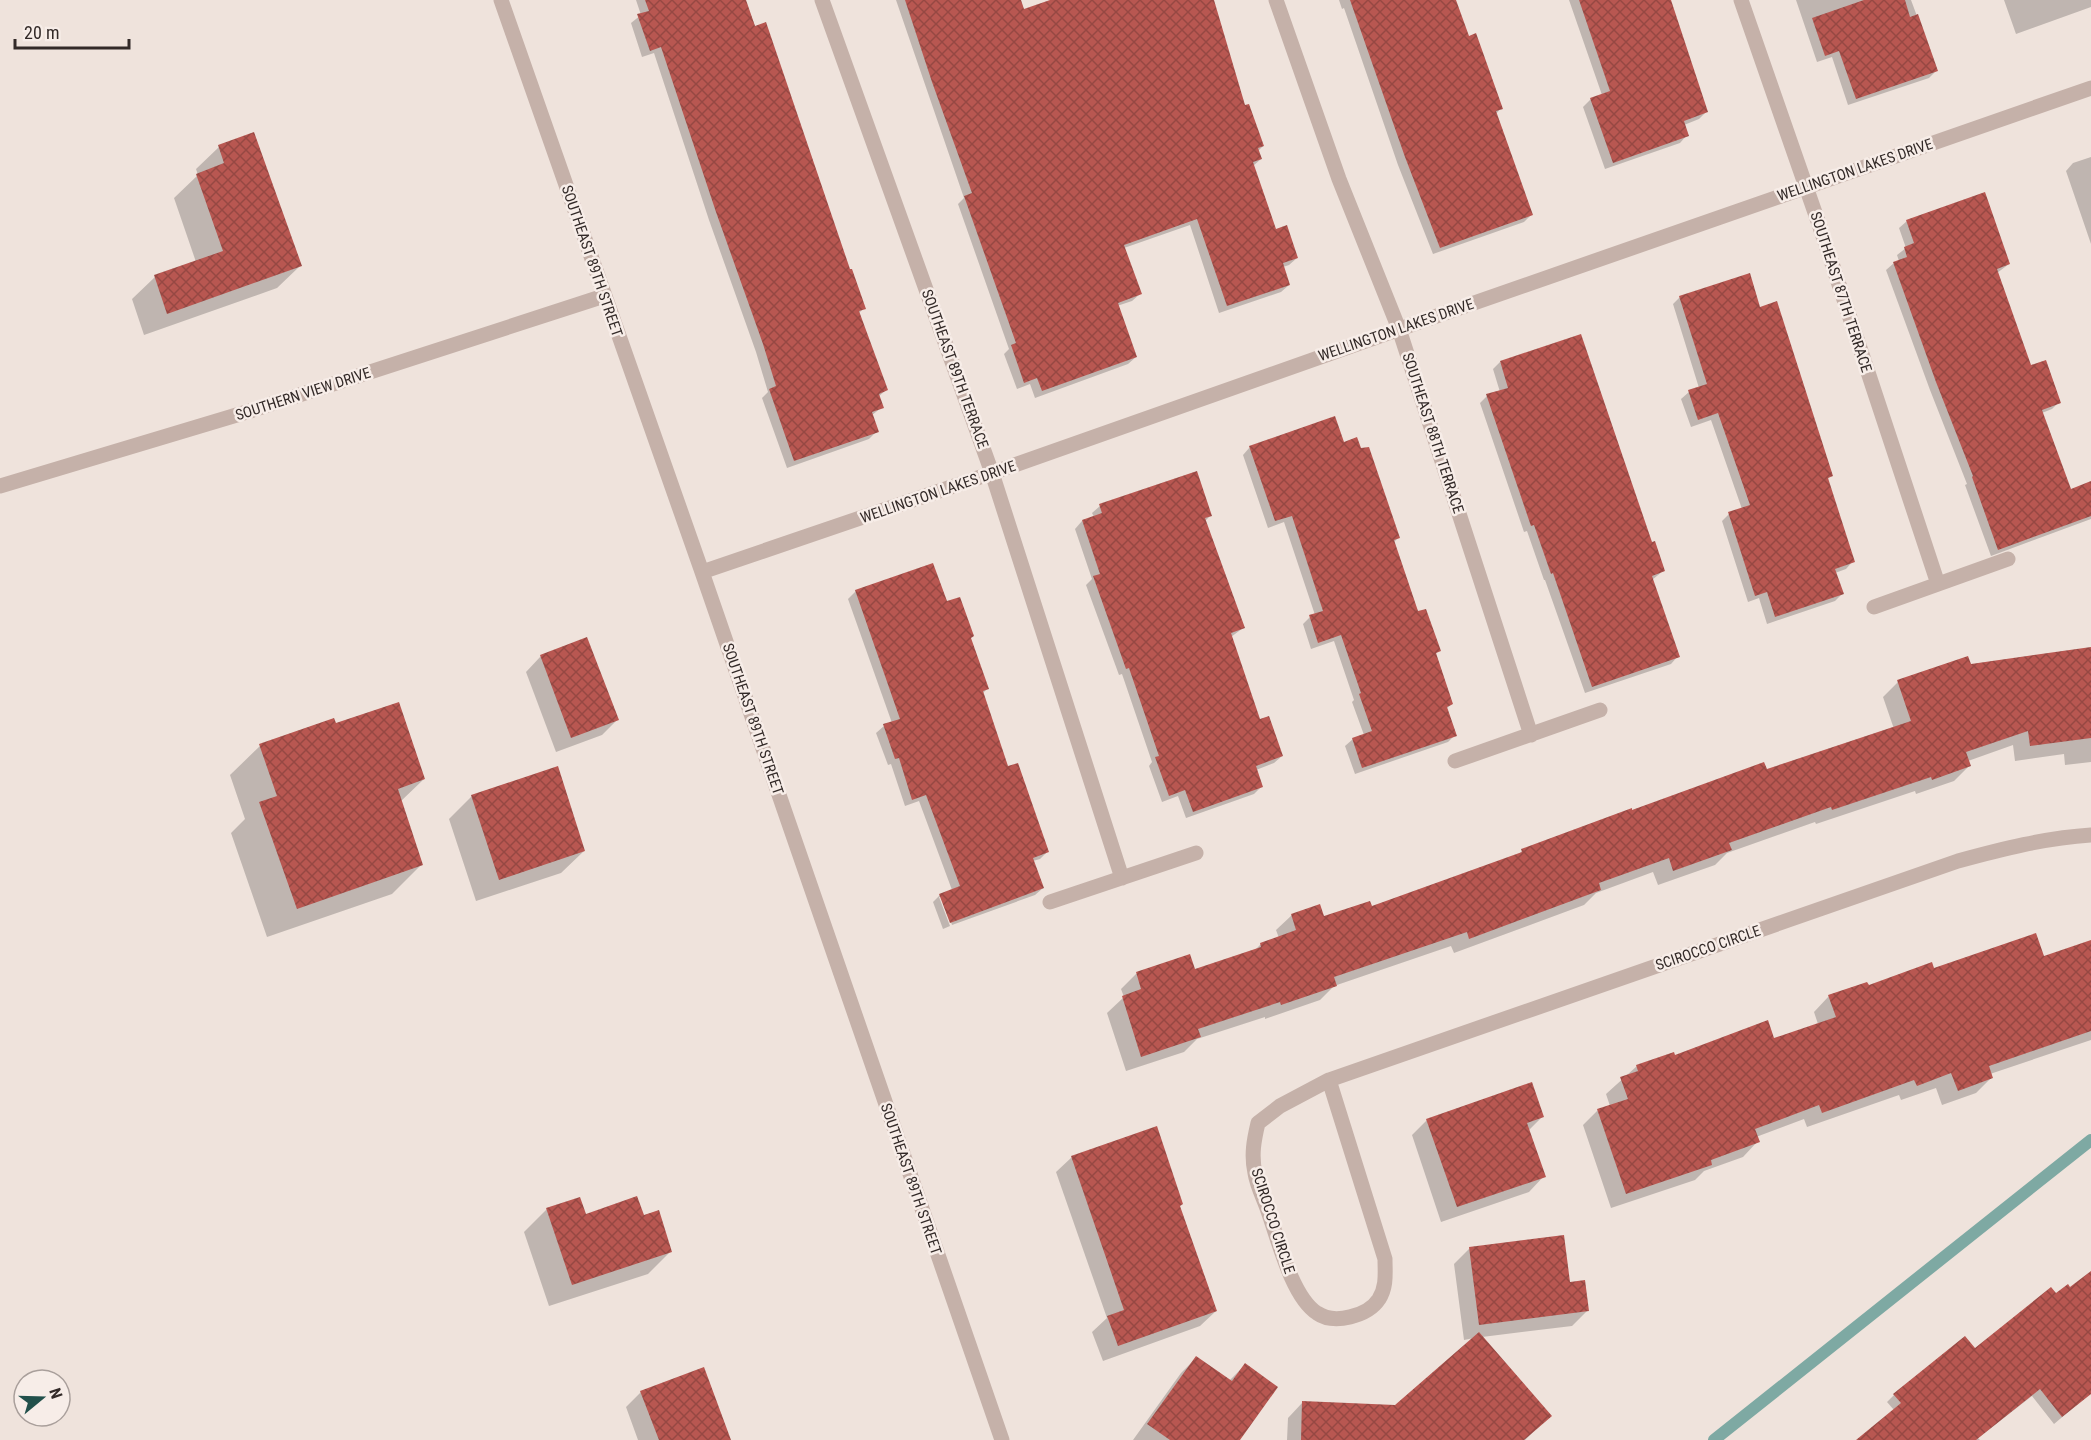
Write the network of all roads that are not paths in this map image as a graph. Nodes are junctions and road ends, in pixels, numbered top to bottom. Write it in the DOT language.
graph roads {
  1 [pos="501,0"];
  2 [pos="822,0"];
  3 [pos="1276,0"];
  4 [pos="1741,0"];
  5 [pos="2091,88"];
  6 [pos="1806,188"];
  7 [pos="604,296"];
  8 [pos="1399,329"];
  9 [pos="992,473"];
  10 [pos="0,486"];
  11 [pos="2008,559"];
  12 [pos="702,572"];
  13 [pos="1938,584"];
  14 [pos="1874,607"];
  15 [pos="1600,710"];
  16 [pos="1531,735"];
  17 [pos="1455,761"];
  18 [pos="2091,835"];
  19 [pos="1196,854"];
  20 [pos="1122,878"];
  21 [pos="1050,902"];
  22 [pos="1329,1080"];
  23 [pos="1002,1440"];
  1 -- 7 [label="street, SOUTHEAST 89TH STREET"];
  2 -- 9 [label="street, SOUTHEAST 89TH TERRACE"];
  3 -- 8 [label="street, SOUTHEAST 88TH TERRACE"];
  4 -- 6 [label="street, SOUTHEAST 87TH TERRACE"];
  5 -- 6 [label="street, WELLINGTON LAKES DRIVE"];
  6 -- 8 [label="street, WELLINGTON LAKES DRIVE"];
  6 -- 13 [label="street, SOUTHEAST 87TH TERRACE"];
  7 -- 10 [label="street, SOUTHERN VIEW DRIVE"];
  7 -- 12 [label="street, SOUTHEAST 89TH STREET"];
  8 -- 9 [label="street, WELLINGTON LAKES DRIVE"];
  8 -- 16 [label="street, SOUTHEAST 88TH TERRACE"];
  9 -- 12 [label="street, WELLINGTON LAKES DRIVE"];
  9 -- 20 [label="street, SOUTHEAST 89TH TERRACE"];
  11 -- 13 [label="street"];
  12 -- 23 [label="street, SOUTHEAST 89TH STREET"];
  13 -- 14 [label="street"];
  15 -- 16 [label="street"];
  16 -- 17 [label="street"];
  18 -- 22 [label="street, SCIROCCO CIRCLE"];
  19 -- 20 [label="street"];
  20 -- 21 [label="street"];
  22 -- 22 [label="street, SCIROCCO CIRCLE"];
}
